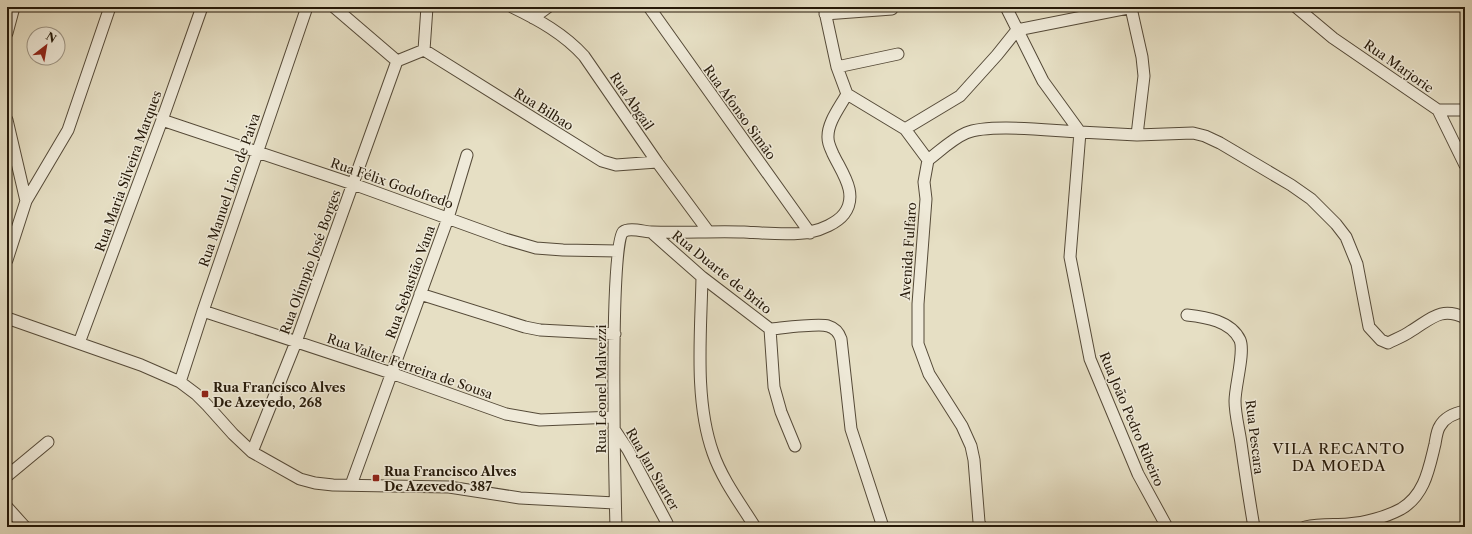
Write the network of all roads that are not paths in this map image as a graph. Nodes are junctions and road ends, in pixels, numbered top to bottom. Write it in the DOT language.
graph roads {
  1 [pos="14,7"];
  2 [pos="110,7"];
  3 [pos="202,7"];
  4 [pos="307,7"];
  5 [pos="334,7"];
  6 [pos="427,7"];
  7 [pos="512,7"];
  8 [pos="548,7"];
  9 [pos="649,7"];
  10 [pos="1006,7"];
  11 [pos="1132,7"];
  12 [pos="1296,7"];
  13 [pos="892,8"];
  14 [pos="824,10"];
  15 [pos="533,18"];
  16 [pos="1017,30"];
  17 [pos="7,33"];
  18 [pos="424,50"];
  19 [pos="898,54"];
  20 [pos="397,61"];
  21 [pos="837,67"];
  22 [pos="847,94"];
  23 [pos="1438,110"];
  24 [pos="1465,110"];
  25 [pos="7,120"];
  26 [pos="162,120"];
  27 [pos="905,129"];
  28 [pos="1080,132"];
  29 [pos="1137,135"];
  30 [pos="256,152"];
  31 [pos="467,155"];
  32 [pos="928,160"];
  33 [pos="657,162"];
  34 [pos="1465,165"];
  35 [pos="353,184"];
  36 [pos="26,201"];
  37 [pos="448,218"];
  38 [pos="708,231"];
  39 [pos="651,232"];
  40 [pos="810,232"];
  41 [pos="618,251"];
  42 [pos="7,260"];
  43 [pos="702,277"];
  44 [pos="420,294"];
  45 [pos="203,311"];
  46 [pos="1187,315"];
  47 [pos="7,318"];
  48 [pos="1465,318"];
  49 [pos="770,329"];
  50 [pos="614,334"];
  51 [pos="296,342"];
  52 [pos="79,343"];
  53 [pos="391,373"];
  54 [pos="180,382"];
  55 [pos="1465,411"];
  56 [pos="614,417"];
  57 [pos="614,429"];
  58 [pos="48,442"];
  59 [pos="795,446"];
  60 [pos="252,452"];
  61 [pos="7,476"];
  62 [pos="351,485"];
  63 [pos="615,503"];
  64 [pos="7,507"];
  65 [pos="667,523"];
  66 [pos="1350,526"];
  67 [pos="25,527"];
  68 [pos="616,527"];
  69 [pos="755,527"];
  70 [pos="883,527"];
  71 [pos="981,527"];
  72 [pos="1167,527"];
  73 [pos="1254,527"];
  74 [pos="1306,527"];
  1 -- 17 [label="street"];
  2 -- 36 [label="street"];
  3 -- 26 [label="street, Rua Maria Silveira Marques"];
  4 -- 30 [label="street, Rua Manuel Lino de Paiva"];
  5 -- 20 [label="street"];
  6 -- 18 [label="street"];
  7 -- 15 [label="street, Rua Abgail"];
  8 -- 15 [label="street"];
  9 -- 40 [label="street, Rua Afonso Simão"];
  10 -- 16 [label="street"];
  11 -- 16 [label="street"];
  11 -- 29 [label="street"];
  12 -- 23 [label="street, Rua Marjorie"];
  13 -- 14 [label="street"];
  14 -- 21 [label="street"];
  15 -- 33 [label="street, Rua Abgail"];
  16 -- 27 [label="street"];
  16 -- 28 [label="street"];
  18 -- 20 [label="street"];
  18 -- 33 [label="street, Rua Bilbao"];
  19 -- 21 [label="street"];
  20 -- 35 [label="street, Rua Olímpio José Borges"];
  21 -- 22 [label="street"];
  22 -- 27 [label="street"];
  22 -- 40 [label="street"];
  23 -- 24 [label="street"];
  23 -- 34 [label="street, Rua Marjorie"];
  25 -- 36 [label="street"];
  26 -- 30 [label="street, Rua Félix Godofredo"];
  26 -- 52 [label="street, Rua Maria Silveira Marques"];
  27 -- 32 [label="street"];
  28 -- 29 [label="street"];
  28 -- 32 [label="street"];
  28 -- 72 [label="street, Rua João Pedro Ribeiro"];
  29 -- 48 [label="street"];
  30 -- 35 [label="street, Rua Félix Godofredo"];
  30 -- 45 [label="street, Rua Manuel Lino de Paiva"];
  31 -- 37 [label="street, Rua Sebastião Vana"];
  32 -- 71 [label="street, Avenida Fulfaro"];
  33 -- 38 [label="street, Rua Abgail"];
  35 -- 37 [label="street, Rua Félix Godofredo"];
  35 -- 51 [label="street, Rua Olímpio José Borges"];
  36 -- 42 [label="street"];
  37 -- 41 [label="street, Rua Félix Godofredo"];
  37 -- 44 [label="street, Rua Sebastião Vana"];
  38 -- 39 [label="street"];
  38 -- 40 [label="street"];
  39 -- 41 [label="street, Rua Leonel Malvezzi"];
  39 -- 43 [label="street, Rua Duarte de Brito"];
  41 -- 50 [label="street, Rua Leonel Malvezzi"];
  43 -- 49 [label="street, Rua Duarte de Brito"];
  43 -- 69 [label="street"];
  44 -- 50 [label="street"];
  44 -- 53 [label="street, Rua Sebastião Vana"];
  45 -- 51 [label="street, Rua Valter Ferreira de Sousa"];
  45 -- 54 [label="street, Rua Manuel Lino de Paiva"];
  46 -- 73 [label="street, Rua Pescara"];
  47 -- 52 [label="street"];
  49 -- 59 [label="street"];
  49 -- 70 [label="street, Rua Duarte de Brito"];
  50 -- 56 [label="street, Rua Leonel Malvezzi"];
  51 -- 53 [label="street, Rua Valter Ferreira de Sousa"];
  51 -- 60 [label="street, Rua Olímpio José Borges"];
  52 -- 54 [label="street"];
  53 -- 56 [label="street, Rua Valter Ferreira de Sousa"];
  53 -- 62 [label="street, Rua Sebastião Vana"];
  54 -- 60 [label="street"];
  55 -- 66 [label="street"];
  56 -- 57 [label="street, Rua Leonel Malvezzi"];
  57 -- 63 [label="street, Rua Leonel Malvezzi"];
  57 -- 65 [label="street, Rua Jan Starter"];
  58 -- 61 [label="street"];
  60 -- 62 [label="street"];
  62 -- 63 [label="street"];
  63 -- 68 [label="street, Rua Leonel Malvezzi"];
  64 -- 67 [label="street"];
  66 -- 74 [label="street"];
}
